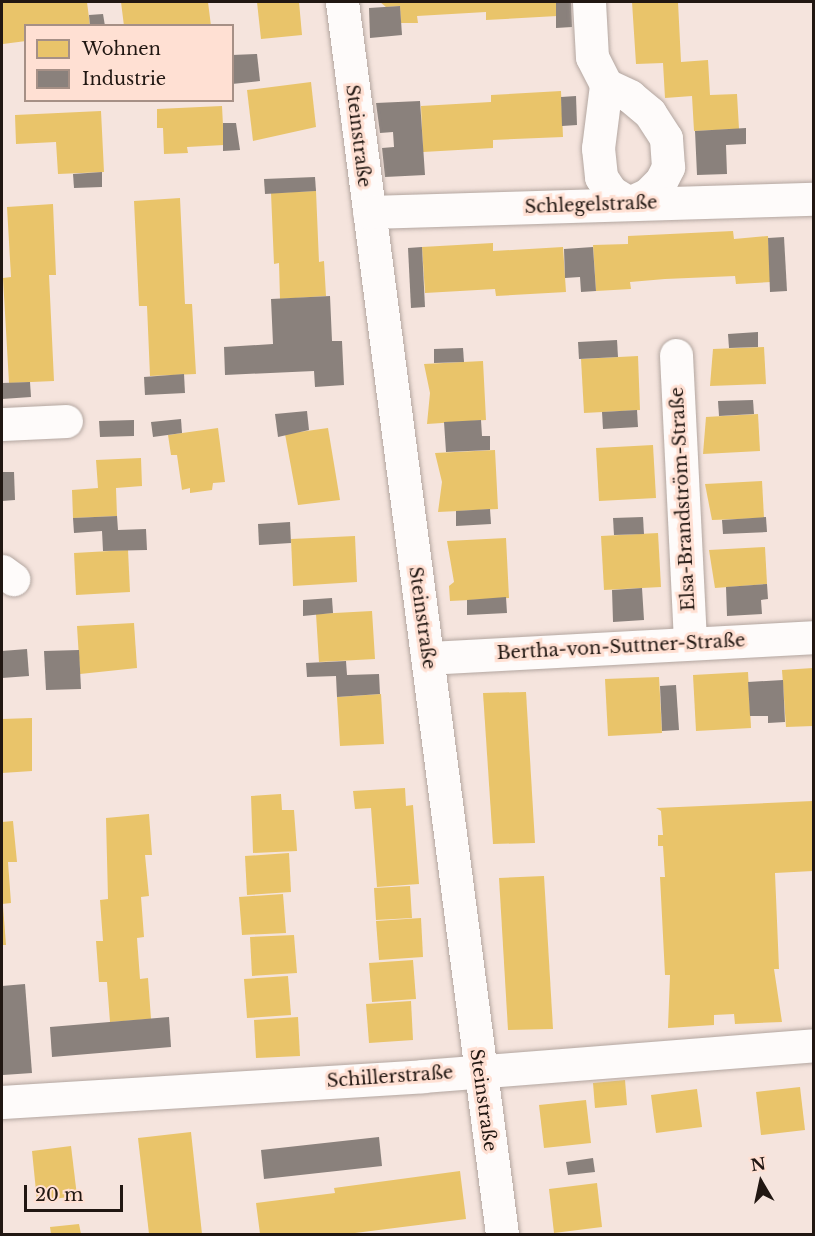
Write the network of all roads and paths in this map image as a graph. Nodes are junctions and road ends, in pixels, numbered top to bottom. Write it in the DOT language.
graph roads {
  1 [pos="342,2"];
  2 [pos="589,2"];
  3 [pos="606,85"];
  4 [pos="813,199"];
  5 [pos="629,203"];
  6 [pos="369,212"];
  7 [pos="676,355"];
  8 [pos="66,421"];
  9 [pos="2,424"];
  10 [pos="813,637"];
  11 [pos="690,643"];
  12 [pos="428,658"];
  13 [pos="813,1046"];
  14 [pos="479,1070"];
  15 [pos="2,1102"];
  16 [pos="502,1234"];
  1 -- 6 [label="street, Steinstraße"];
  2 -- 3 [label="street"];
  3 -- 5 [label="street"];
  3 -- 5 [label="street"];
  4 -- 5 [label="street, Schlegelstraße"];
  5 -- 6 [label="street, Schlegelstraße"];
  6 -- 12 [label="street, Steinstraße"];
  7 -- 11 [label="street, Elsa-Brandström-Straße"];
  8 -- 9 [label="street"];
  10 -- 11 [label="street, Bertha-von-Suttner-Straße"];
  11 -- 12 [label="street, Bertha-von-Suttner-Straße"];
  12 -- 14 [label="street, Steinstraße"];
  13 -- 14 [label="street, Schillerstraße"];
  14 -- 15 [label="street, Schillerstraße"];
  14 -- 16 [label="street, Steinstraße"];
}
